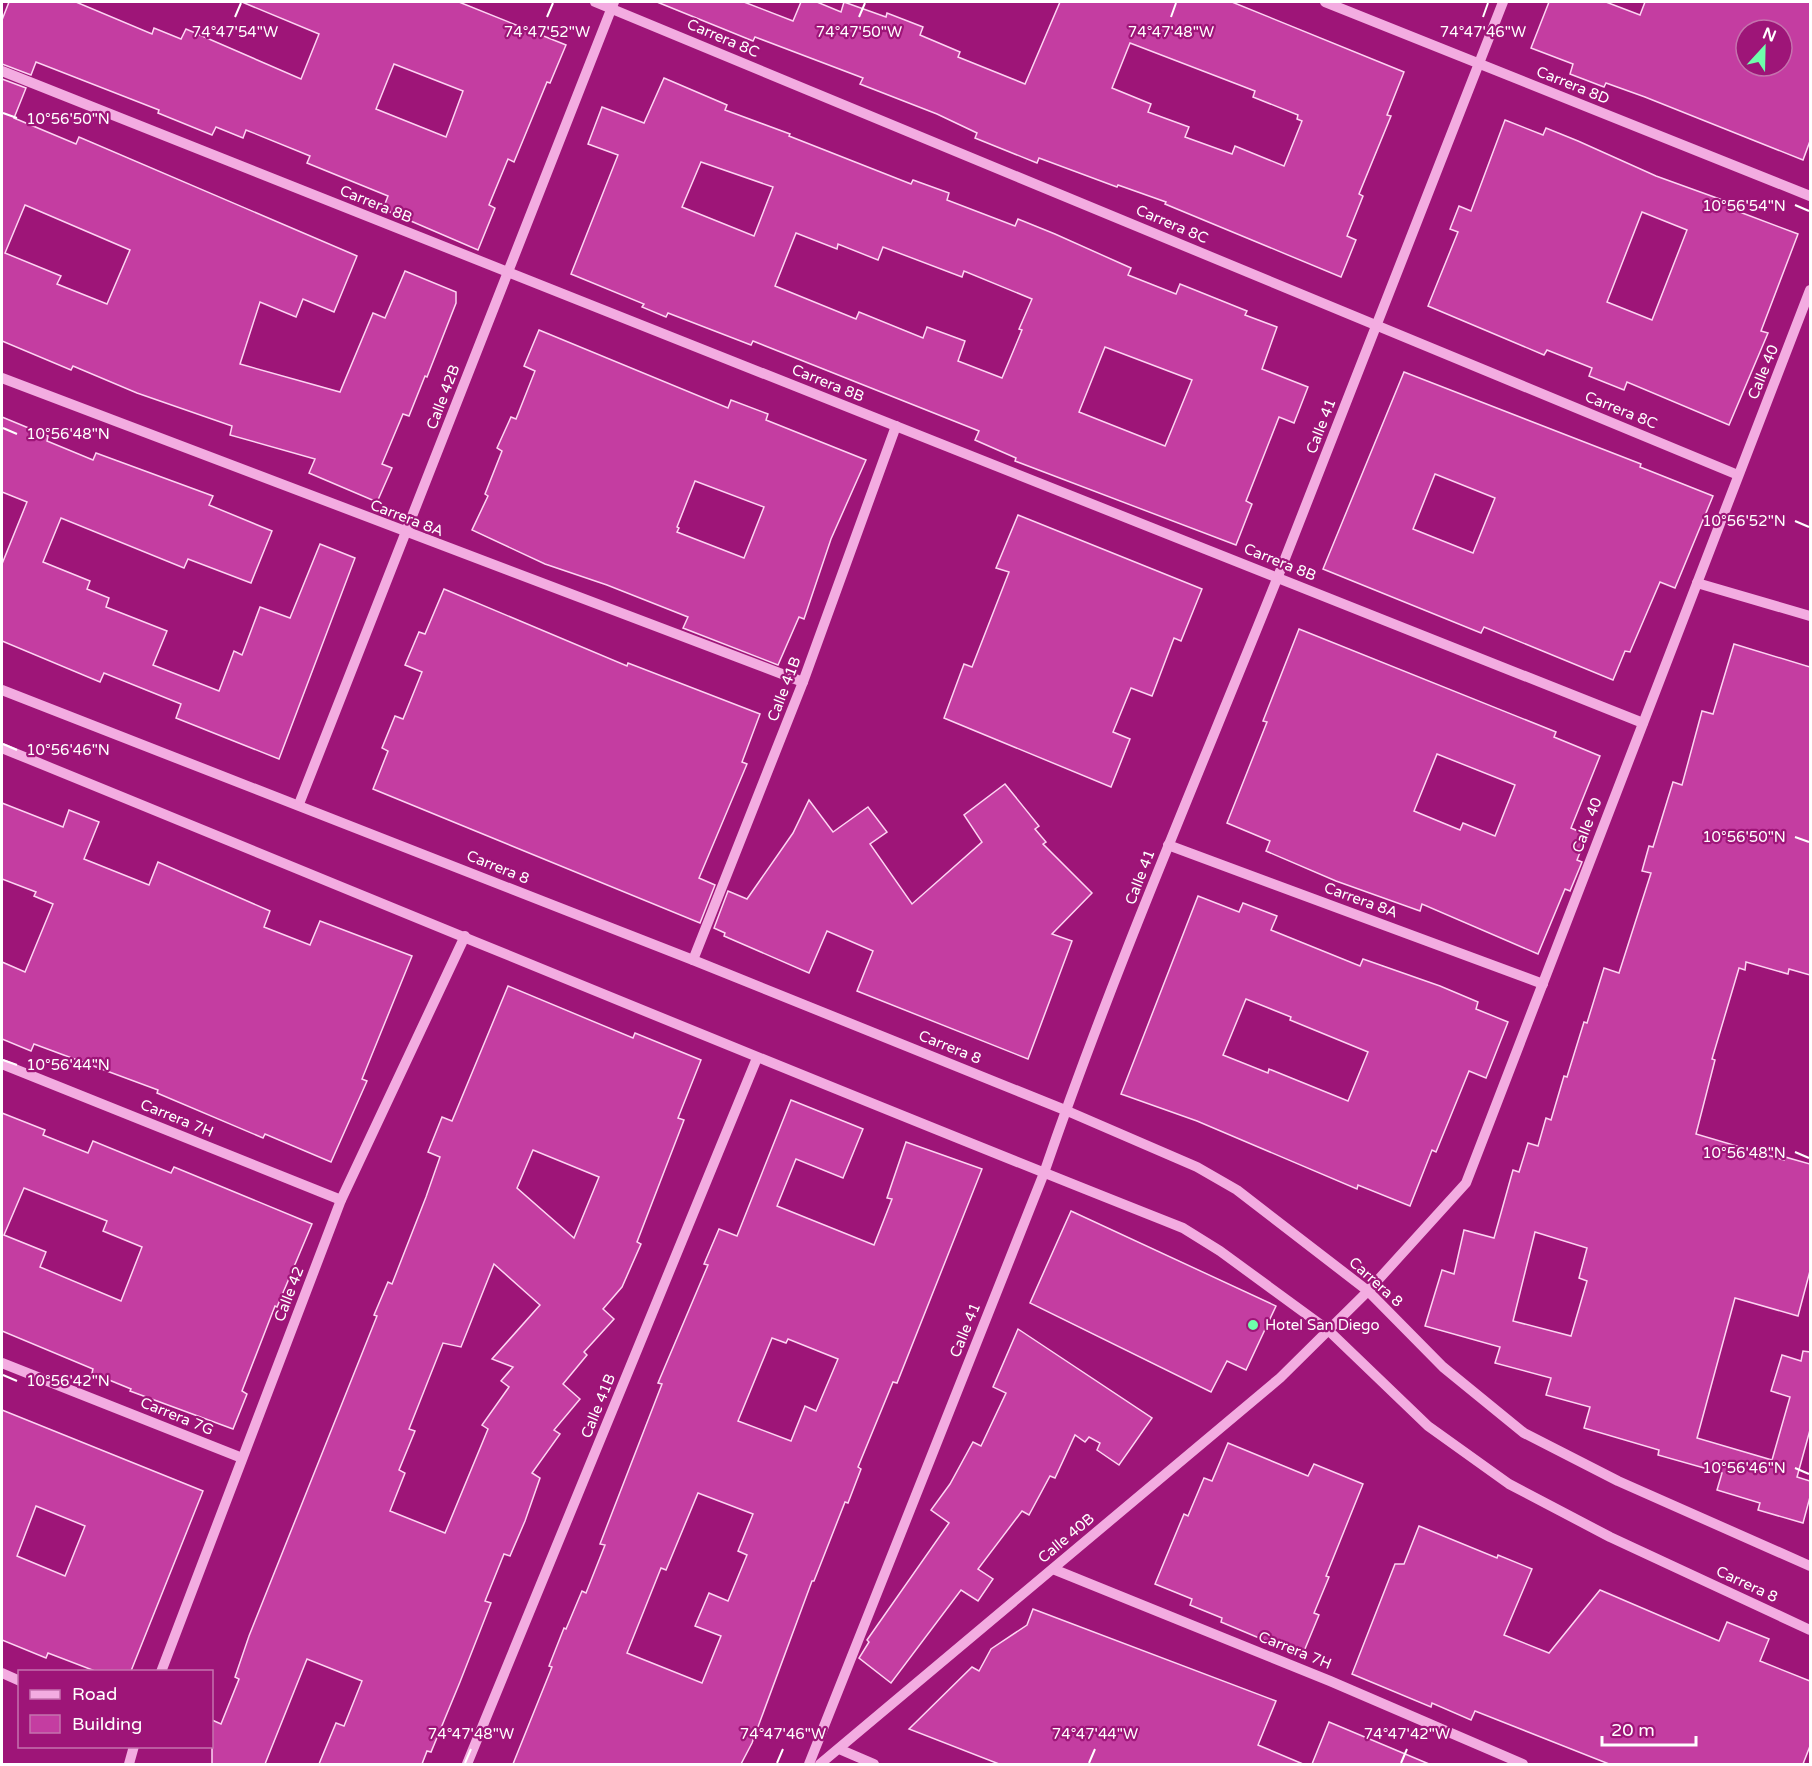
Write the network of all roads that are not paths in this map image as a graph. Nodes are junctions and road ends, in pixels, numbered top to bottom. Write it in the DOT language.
graph roads {
  1 [pos="595,2"];
  2 [pos="1325,2"];
  3 [pos="1503,2"];
  4 [pos="613,5"];
  5 [pos="1479,64"];
  6 [pos="2,71"];
  7 [pos="1810,196"];
  8 [pos="508,272"];
  9 [pos="1810,290"];
  10 [pos="1376,325"];
  11 [pos="2,378"];
  12 [pos="896,426"];
  13 [pos="1738,475"];
  14 [pos="406,533"];
  15 [pos="1278,578"];
  16 [pos="1697,583"];
  17 [pos="1810,616"];
  18 [pos="803,682"];
  19 [pos="2,690"];
  20 [pos="1643,723"];
  21 [pos="2,748"];
  22 [pos="299,804"];
  23 [pos="1168,845"];
  24 [pos="465,936"];
  25 [pos="693,960"];
  26 [pos="1543,984"];
  27 [pos="757,1058"];
  28 [pos="2,1065"];
  29 [pos="1065,1110"];
  30 [pos="1044,1173"];
  31 [pos="341,1200"];
  32 [pos="1368,1291"];
  33 [pos="1328,1330"];
  34 [pos="2,1363"];
  35 [pos="242,1458"];
  36 [pos="1810,1566"];
  37 [pos="1053,1569"];
  38 [pos="1810,1630"];
  39 [pos="161,1670"];
  40 [pos="2,1673"];
  41 [pos="18,1680"];
  42 [pos="133,1748"];
  43 [pos="838,1749"];
  44 [pos="129,1764"];
  45 [pos="467,1764"];
  46 [pos="809,1764"];
  47 [pos="820,1764"];
  48 [pos="874,1764"];
  49 [pos="1523,1764"];
  1 -- 4 [label="street, Carrera 8C"];
  2 -- 5 [label="street, Carrera 8D"];
  3 -- 5 [label="street, Calle 41"];
  4 -- 8 [label="street, Calle 42B"];
  4 -- 10 [label="street, Carrera 8C"];
  5 -- 7 [label="street, Carrera 8D"];
  5 -- 10 [label="street, Calle 41"];
  6 -- 8 [label="street, Carrera 8B"];
  8 -- 12 [label="street, Carrera 8B"];
  8 -- 14 [label="street, Calle 42B"];
  9 -- 13 [label="street, Calle 40"];
  10 -- 13 [label="street, Carrera 8C"];
  10 -- 15 [label="street, Calle 41"];
  11 -- 14 [label="street, Carrera 8A"];
  12 -- 15 [label="street, Carrera 8B"];
  12 -- 18 [label="street, Calle 41B"];
  13 -- 16 [label="street, Calle 40"];
  14 -- 18 [label="street, Carrera 8A"];
  14 -- 22 [label="street, Calle 42B"];
  15 -- 20 [label="street, Carrera 8B"];
  15 -- 23 [label="street, Calle 41"];
  16 -- 17 [label="street"];
  16 -- 20 [label="street, Calle 40"];
  18 -- 25 [label="street, Calle 41B"];
  19 -- 22 [label="street, Carrera 8"];
  20 -- 26 [label="street, Calle 40"];
  21 -- 24 [label="street, Carrera 8"];
  22 -- 25 [label="street, Carrera 8"];
  23 -- 26 [label="street, Carrera 8A"];
  23 -- 29 [label="street, Calle 41"];
  24 -- 27 [label="street, Carrera 8"];
  24 -- 31 [label="street, Calle 42"];
  25 -- 29 [label="street, Carrera 8"];
  26 -- 32 [label="street, Calle 40"];
  27 -- 30 [label="street, Carrera 8"];
  27 -- 45 [label="street, Calle 41B"];
  28 -- 31 [label="street, Carrera 7H"];
  29 -- 30 [label="street, Calle 41"];
  29 -- 32 [label="street, Carrera 8"];
  30 -- 33 [label="street, Carrera 8"];
  30 -- 46 [label="street, Calle 41"];
  31 -- 35 [label="street, Calle 42"];
  32 -- 33 [label="street, Calle 40"];
  32 -- 36 [label="street, Carrera 8"];
  33 -- 37 [label="street, Calle 40B"];
  33 -- 38 [label="street, Carrera 8"];
  34 -- 35 [label="street, Carrera 7G"];
  35 -- 39 [label="street, Calle 42"];
  37 -- 43 [label="street, Calle 40B"];
  37 -- 49 [label="street, Carrera 7H"];
  40 -- 41 [label="street"];
  42 -- 44 [label="street"];
  43 -- 47 [label="street, Calle 40B"];
  43 -- 48 [label="street"];
}
